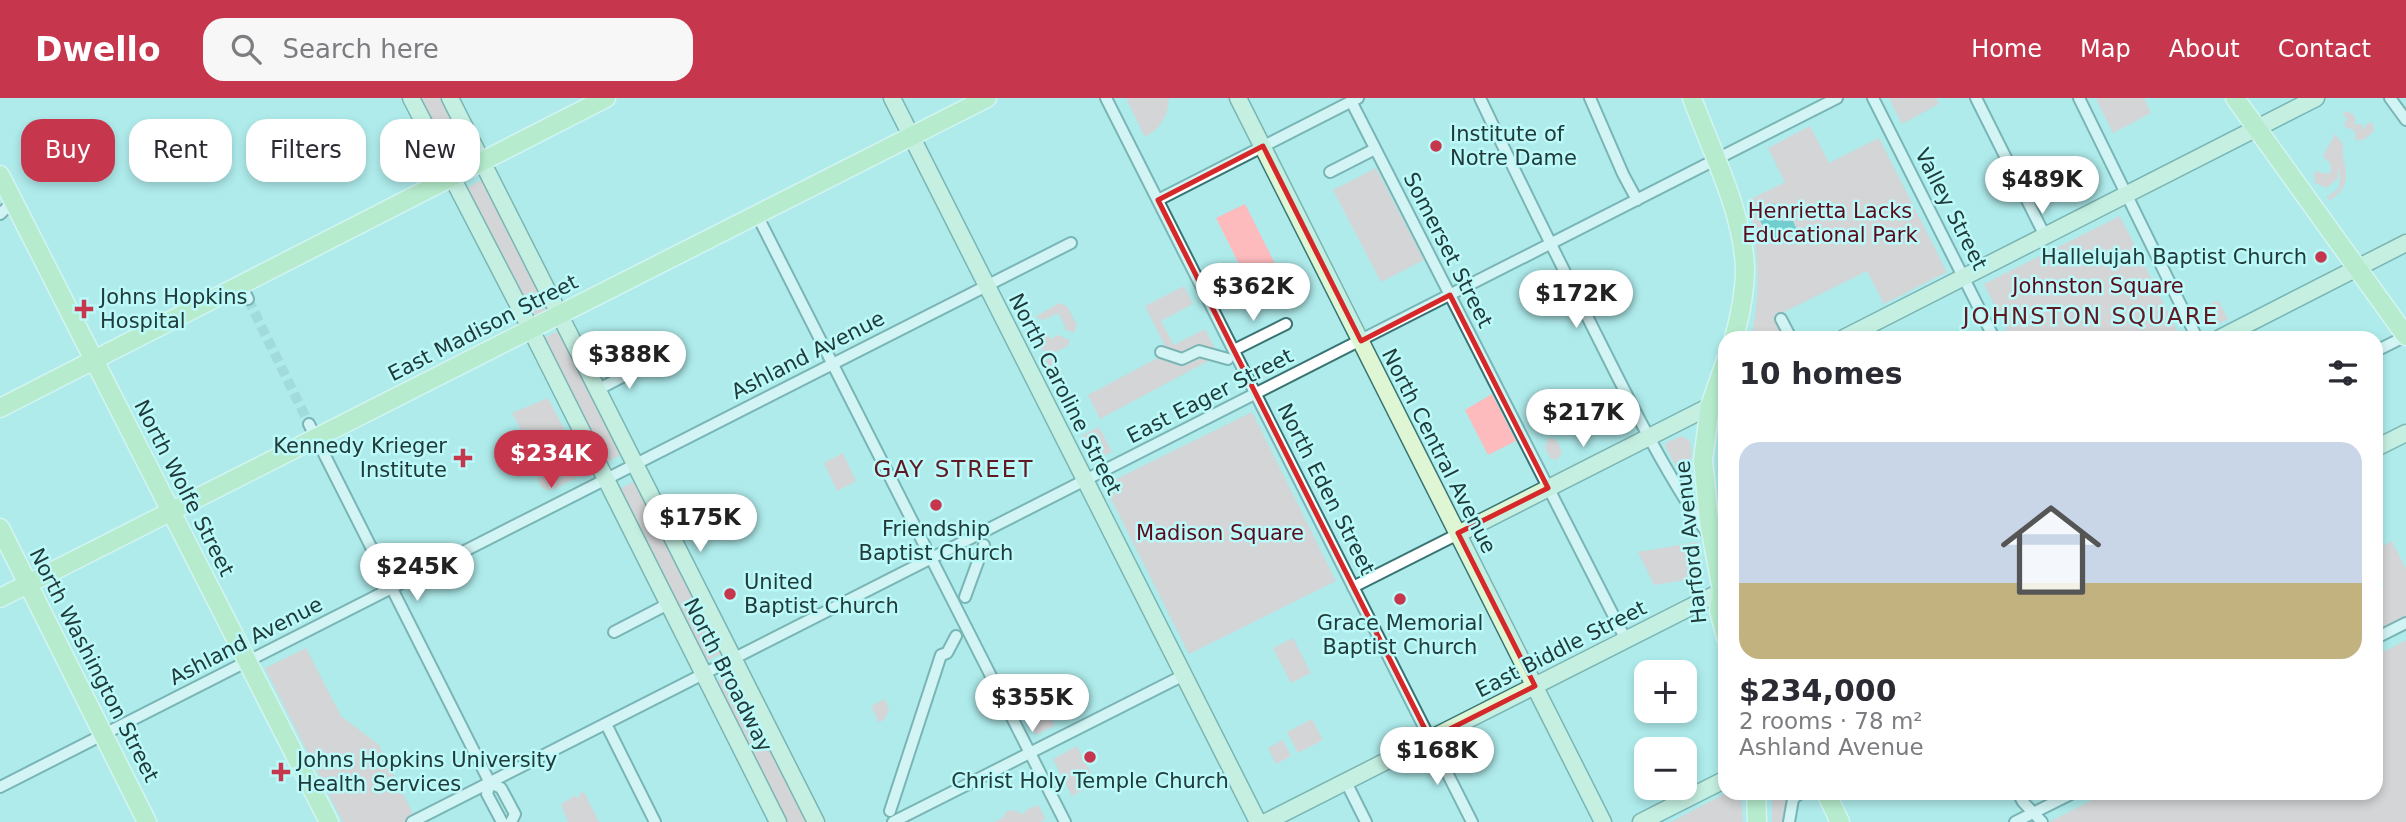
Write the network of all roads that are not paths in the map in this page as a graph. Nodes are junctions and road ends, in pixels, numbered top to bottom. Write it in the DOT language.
graph roads {
  1 [pos="411,98"];
  2 [pos="450,98"];
  3 [pos="606,98"];
  4 [pos="892,98"];
  5 [pos="987,98"];
  6 [pos="1106,98"];
  7 [pos="1240,98"];
  8 [pos="1480,98"];
  9 [pos="1590,98"];
  10 [pos="1692,98"];
  11 [pos="1838,98"];
  12 [pos="1873,98"];
  13 [pos="1976,98"];
  14 [pos="2079,98"];
  15 [pos="2235,98"];
  16 [pos="2316,98"];
  17 [pos="2390,98"];
  18 [pos="1355,100"];
  19 [pos="422,119"];
  20 [pos="2406,120"];
  21 [pos="2258,128"];
  22 [pos="912,136"];
  23 [pos="1263,146"];
  24 [pos="1375,149"];
  25 [pos="1715,160"];
  26 [pos="482,162"];
  27 [pos="1330,172"];
  28 [pos="0,175"];
  29 [pos="443,182"];
  30 [pos="455,182"];
  31 [pos="2127,194"];
  32 [pos="1158,200"];
  33 [pos="1637,200"];
  34 [pos="14,201"];
  35 [pos="0,214"];
  36 [pos="757,215"];
  37 [pos="2045,236"];
  38 [pos="1071,243"];
  39 [pos="2406,243"];
  40 [pos="1550,244"];
  41 [pos="2357,268"];
  42 [pos="1963,277"];
  43 [pos="987,285"];
  44 [pos="1450,295"];
  45 [pos="559,315"];
  46 [pos="1782,319"];
  47 [pos="1286,324"];
  48 [pos="531,330"];
  49 [pos="1736,331"];
  50 [pos="1788,331"];
  51 [pos="1858,331"];
  52 [pos="1990,331"];
  53 [pos="2194,331"];
  54 [pos="2234,331"];
  55 [pos="2406,336"];
  56 [pos="1360,341"];
  57 [pos="2383,348"];
  58 [pos="1161,352"];
  59 [pos="1231,354"];
  60 [pos="93,361"];
  61 [pos="647,364"];
  62 [pos="832,364"];
  63 [pos="597,390"];
  64 [pos="1256,394"];
  65 [pos="1718,402"];
  66 [pos="0,408"];
  67 [pos="312,431"];
  68 [pos="2406,433"];
  69 [pos="1648,437"];
  70 [pos="2383,444"];
  71 [pos="635,465"];
  72 [pos="607,480"];
  73 [pos="1086,481"];
  74 [pos="1548,488"];
  75 [pos="170,512"];
  76 [pos="709,514"];
  77 [pos="0,527"];
  78 [pos="669,533"];
  79 [pos="1458,534"];
  80 [pos="1711,539"];
  81 [pos="984,545"];
  82 [pos="933,558"];
  83 [pos="1718,568"];
  84 [pos="28,583"];
  85 [pos="1353,587"];
  86 [pos="392,589"];
  87 [pos="1718,595"];
  88 [pos="965,597"];
  89 [pos="0,598"];
  90 [pos="668,604"];
  91 [pos="2406,623"];
  92 [pos="614,632"];
  93 [pos="2383,634"];
  94 [pos="956,636"];
  95 [pos="1626,640"];
  96 [pos="733,660"];
  97 [pos="247,662"];
  98 [pos="704,674"];
  99 [pos="1184,675"];
  100 [pos="1535,686"];
  101 [pos="606,724"];
  102 [pos="104,735"];
  103 [pos="1430,739"];
  104 [pos="1031,752"];
  105 [pos="2,782"];
  106 [pos="1346,782"];
  107 [pos="490,783"];
  108 [pos="1718,783"];
  109 [pos="1756,800"];
  110 [pos="1793,800"];
  111 [pos="1829,800"];
  112 [pos="2022,800"];
  113 [pos="2059,800"];
  114 [pos="2034,813"];
  115 [pos="892,817"];
  116 [pos="147,822"];
  117 [pos="329,822"];
  118 [pos="412,822"];
  119 [pos="502,822"];
  120 [pos="511,822"];
  121 [pos="655,822"];
  122 [pos="778,822"];
  123 [pos="816,822"];
  124 [pos="1065,822"];
  125 [pos="1258,822"];
  126 [pos="1266,822"];
  127 [pos="1366,822"];
  128 [pos="1472,822"];
  129 [pos="1603,822"];
  130 [pos="1641,822"];
  131 [pos="1757,822"];
  132 [pos="1789,822"];
  133 [pos="1840,822"];
  134 [pos="2015,822"];
  135 [pos="2042,822"];
  1 -- 19 [label="main road, North Broadway"];
  2 -- 26 [label="main road, North Broadway"];
  3 -- 26 [label="main road"];
  4 -- 22 [label="main road, North Caroline Street"];
  5 -- 22 [label="main road, East Madison Street"];
  6 -- 32 [label="street, North Eden Street"];
  7 -- 23 [label="main road, North Central Avenue"];
  8 -- 40 [label="street"];
  9 -- 33 [label="street"];
  10 -- 25 [label="main road"];
  11 -- 25 [label="street, East Eager Street"];
  12 -- 42 [label="street, Valley Street"];
  13 -- 37 [label="street"];
  14 -- 31 [label="street"];
  15 -- 21 [label="main road"];
  16 -- 21 [label="main road"];
  17 -- 20 [label="street"];
  18 -- 23 [label="street"];
  18 -- 24 [label="street, Somerset Street"];
  21 -- 31 [label="main road"];
  21 -- 41 [label="main road"];
  22 -- 36 [label="main road, East Madison Street"];
  22 -- 43 [label="main road, North Caroline Street"];
  23 -- 32 [label="street"];
  23 -- 56 [label="main road, North Central Avenue"];
  24 -- 27 [label="street"];
  24 -- 44 [label="street, Somerset Street"];
  25 -- 33 [label="street, East Eager Street"];
  25 -- 49 [label="main road"];
  26 -- 45 [label="main road, North Broadway"];
  28 -- 34 [label="main road, North Wolfe Street"];
  29 -- 60 [label="main road"];
  30 -- 48 [label="main road, North Broadway"];
  31 -- 37 [label="main road"];
  31 -- 53 [label="street"];
  32 -- 59 [label="street, North Eden Street"];
  33 -- 40 [label="street, East Eager Street"];
  34 -- 35 [label="street"];
  34 -- 60 [label="main road, North Wolfe Street"];
  36 -- 45 [label="main road, East Madison Street"];
  36 -- 62 [label="street"];
  37 -- 42 [label="main road"];
  38 -- 43 [label="street, Ashland Avenue"];
  39 -- 41 [label="main road"];
  40 -- 44 [label="street, East Eager Street"];
  40 -- 69 [label="street"];
  41 -- 54 [label="main road"];
  41 -- 55 [label="main road"];
  42 -- 51 [label="main road"];
  42 -- 52 [label="street, Valley Street"];
  43 -- 62 [label="street, Ashland Avenue"];
  43 -- 73 [label="main road, North Caroline Street"];
  44 -- 56 [label="street, East Eager Street"];
  44 -- 74 [label="street, Somerset Street"];
  45 -- 48 [label="main road, East Madison Street"];
  45 -- 63 [label="main road, North Broadway"];
  46 -- 50 [label="street"];
  47 -- 59 [label="street"];
  48 -- 67 [label="main road, East Madison Street"];
  48 -- 72 [label="main road, North Broadway"];
  55 -- 57 [label="street"];
  56 -- 64 [label="street, East Eager Street"];
  56 -- 79 [label="main road, North Central Avenue"];
  58 -- 59 [label="street"];
  59 -- 64 [label="street, North Eden Street"];
  60 -- 66 [label="main road"];
  60 -- 75 [label="main road, North Wolfe Street"];
  61 -- 63 [label="street"];
  62 -- 71 [label="street, Ashland Avenue"];
  62 -- 82 [label="street"];
  63 -- 71 [label="main road, North Broadway"];
  64 -- 73 [label="street, East Eager Street"];
  64 -- 85 [label="street, North Eden Street"];
  65 -- 69 [label="main road"];
  65 -- 80 [label="main road, Harford Avenue"];
  67 -- 75 [label="main road, East Madison Street"];
  67 -- 86 [label="street"];
  68 -- 70 [label="main road"];
  69 -- 74 [label="main road"];
  69 -- 80 [label="street"];
  71 -- 72 [label="street, Ashland Avenue"];
  71 -- 78 [label="main road, North Broadway"];
  72 -- 86 [label="street, Ashland Avenue"];
  72 -- 90 [label="main road, North Broadway"];
  73 -- 82 [label="street, East Eager Street"];
  73 -- 99 [label="main road, North Caroline Street"];
  74 -- 79 [label="main road"];
  74 -- 95 [label="street, Somerset Street"];
  75 -- 84 [label="main road, East Madison Street"];
  75 -- 97 [label="main road, North Wolfe Street"];
  76 -- 78 [label="street"];
  77 -- 84 [label="main road, North Washington Street"];
  78 -- 96 [label="main road, North Broadway"];
  79 -- 85 [label="street"];
  79 -- 100 [label="main road, North Central Avenue"];
  80 -- 83 [label="main road, Harford Avenue"];
  81 -- 88 [label="street"];
  82 -- 96 [label="street, East Eager Street"];
  82 -- 104 [label="street"];
  84 -- 89 [label="main road, East Madison Street"];
  84 -- 102 [label="main road, North Washington Street"];
  85 -- 103 [label="street, North Eden Street"];
  86 -- 97 [label="street, Ashland Avenue"];
  86 -- 107 [label="street"];
  87 -- 95 [label="main road, East Biddle Street"];
  90 -- 92 [label="street"];
  90 -- 98 [label="main road, North Broadway"];
  91 -- 93 [label="street"];
  94 -- 115 [label="street"];
  95 -- 100 [label="main road, East Biddle Street"];
  96 -- 98 [label="street, East Eager Street"];
  96 -- 123 [label="main road, North Broadway"];
  97 -- 102 [label="street, Ashland Avenue"];
  97 -- 117 [label="main road, North Wolfe Street"];
  98 -- 101 [label="street, East Eager Street"];
  98 -- 122 [label="main road, North Broadway"];
  99 -- 104 [label="street"];
  99 -- 125 [label="main road, North Caroline Street"];
  100 -- 103 [label="main road, East Biddle Street"];
  100 -- 129 [label="main road, North Central Avenue"];
  101 -- 107 [label="street, East Eager Street"];
  101 -- 121 [label="street"];
  102 -- 105 [label="street, Ashland Avenue"];
  102 -- 116 [label="main road, North Washington Street"];
  103 -- 106 [label="main road, East Biddle Street"];
  103 -- 128 [label="street, North Eden Street"];
  104 -- 115 [label="street"];
  104 -- 124 [label="street"];
  106 -- 126 [label="main road, East Biddle Street"];
  106 -- 127 [label="street"];
  107 -- 118 [label="street, East Eager Street"];
  107 -- 119 [label="street"];
  107 -- 120 [label="street"];
  108 -- 130 [label="main road"];
  109 -- 131 [label="main road"];
  110 -- 132 [label="street"];
  111 -- 133 [label="main road"];
  112 -- 114 [label="street"];
  113 -- 114 [label="street"];
  114 -- 134 [label="street"];
  114 -- 135 [label="street"];
}
